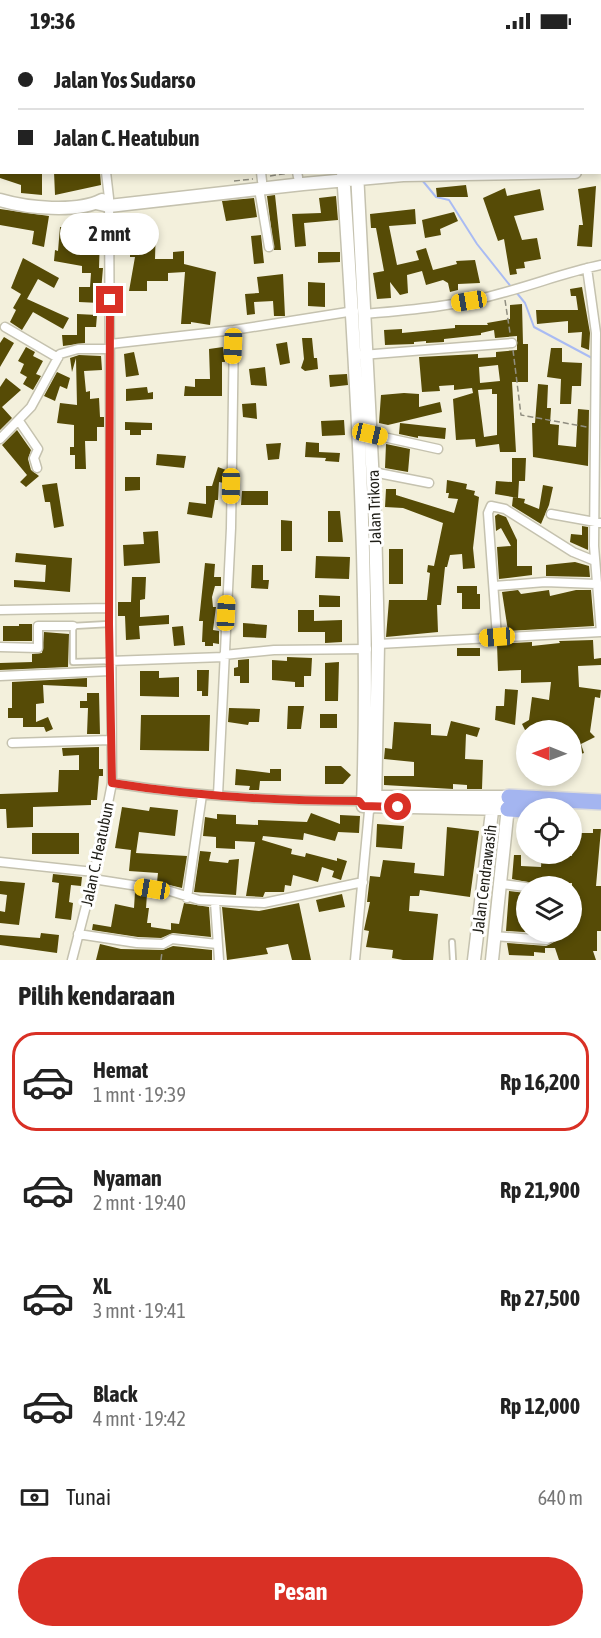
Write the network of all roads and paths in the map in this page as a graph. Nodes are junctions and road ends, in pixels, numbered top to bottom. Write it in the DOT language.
graph roads {
  1 [pos="106,174"];
  2 [pos="296,174"];
  3 [pos="489,174"];
  4 [pos="342,175"];
  5 [pos="357,176"];
  6 [pos="261,180"];
  7 [pos="226,182"];
  8 [pos="0,200"];
  9 [pos="109,202"];
  10 [pos="269,247"];
  11 [pos="601,266"];
  12 [pos="587,268"];
  13 [pos="504,293"];
  14 [pos="359,313"];
  15 [pos="5,327"];
  16 [pos="234,330"];
  17 [pos="512,343"];
  18 [pos="110,346"];
  19 [pos="361,355"];
  20 [pos="58,358"];
  21 [pos="19,421"];
  22 [pos="596,428"];
  23 [pos="370,434"];
  24 [pos="0,439"];
  25 [pos="438,449"];
  26 [pos="37,468"];
  27 [pos="373,472"];
  28 [pos="429,483"];
  29 [pos="551,514"];
  30 [pos="597,523"];
  31 [pos="595,561"];
  32 [pos="596,585"];
  33 [pos="494,586"];
  34 [pos="110,608"];
  35 [pos="0,610"];
  36 [pos="109,624"];
  37 [pos="73,626"];
  38 [pos="601,632"];
  39 [pos="497,637"];
  40 [pos="0,647"];
  41 [pos="373,647"];
  42 [pos="224,656"];
  43 [pos="109,666"];
  44 [pos="0,676"];
  45 [pos="111,740"];
  46 [pos="12,743"];
  47 [pos="112,783"];
  48 [pos="202,795"];
  49 [pos="218,795"];
  50 [pos="601,802"];
  51 [pos="367,803"];
  52 [pos="501,803"];
  53 [pos="516,807"];
  54 [pos="582,811"];
  55 [pos="601,811"];
  56 [pos="0,862"];
  57 [pos="94,876"];
  58 [pos="363,882"];
  59 [pos="502,884"];
  60 [pos="516,886"];
  61 [pos="187,898"];
  62 [pos="215,902"];
  63 [pos="78,934"];
  64 [pos="494,936"];
  65 [pos="516,938"];
  66 [pos="452,942"];
  67 [pos="217,944"];
  68 [pos="475,959"];
  69 [pos="492,959"];
  70 [pos="72,960"];
  71 [pos="219,960"];
  72 [pos="355,960"];
  73 [pos="453,960"];
  1 -- 9 [label="street, Jalan C. Heatubun"];
  2 -- 4 [label="main road"];
  2 -- 6 [label="main road"];
  2 -- 6 [label="path"];
  3 -- 5 [label="main road"];
  4 -- 5 [label="main road"];
  4 -- 6 [label="main road"];
  4 -- 14 [label="main road, Jalan Trikora"];
  5 -- 14 [label="main road, Jalan Trikora"];
  6 -- 7 [label="path"];
  6 -- 9 [label="main road"];
  6 -- 10 [label="street"];
  8 -- 9 [label="main road"];
  9 -- 18 [label="street, Jalan C. Heatubun"];
  11 -- 12 [label="street"];
  12 -- 13 [label="street"];
  12 -- 22 [label="street"];
  13 -- 14 [label="street"];
  13 -- 17 [label="path"];
  14 -- 16 [label="street"];
  14 -- 19 [label="main road, Jalan Trikora"];
  15 -- 20 [label="street"];
  16 -- 18 [label="street"];
  16 -- 42 [label="street"];
  17 -- 19 [label="street"];
  17 -- 22 [label="path"];
  18 -- 20 [label="street"];
  18 -- 34 [label="street, Jalan C. Heatubun"];
  19 -- 23 [label="main road, Jalan Trikora"];
  19 -- 41 [label="main road, Jalan Trikora"];
  20 -- 21 [label="street"];
  21 -- 24 [label="street"];
  21 -- 26 [label="street"];
  22 -- 30 [label="street"];
  23 -- 25 [label="street"];
  23 -- 27 [label="main road, Jalan Trikora"];
  27 -- 28 [label="street"];
  27 -- 41 [label="main road, Jalan Trikora"];
  29 -- 30 [label="street"];
  30 -- 31 [label="street"];
  31 -- 32 [label="street"];
  31 -- 33 [label="street"];
  32 -- 33 [label="street"];
  32 -- 38 [label="street"];
  33 -- 39 [label="street"];
  34 -- 35 [label="street"];
  34 -- 36 [label="street, Jalan C. Heatubun"];
  36 -- 37 [label="lane"];
  36 -- 43 [label="street, Jalan C. Heatubun"];
  37 -- 40 [label="street"];
  37 -- 43 [label="lane"];
  38 -- 39 [label="street"];
  39 -- 41 [label="street"];
  41 -- 42 [label="street"];
  41 -- 51 [label="main road, Jalan Trikora"];
  42 -- 43 [label="street"];
  42 -- 49 [label="street"];
  43 -- 44 [label="street"];
  43 -- 45 [label="street, Jalan C. Heatubun"];
  45 -- 46 [label="street"];
  45 -- 47 [label="street, Jalan C. Heatubun"];
  47 -- 48 [label="street"];
  47 -- 57 [label="street, Jalan C. Heatubun"];
  48 -- 49 [label="street"];
  48 -- 61 [label="street"];
  49 -- 51 [label="street"];
  50 -- 52 [label="highway"];
  51 -- 52 [label="main road"];
  51 -- 58 [label="street"];
  52 -- 53 [label="highway"];
  52 -- 59 [label="main road, Jalan Cendrawasih"];
  52 -- 68 [label="main road, Jalan Cendrawasih"];
  54 -- 55 [label="highway"];
  56 -- 57 [label="street"];
  57 -- 61 [label="street"];
  57 -- 63 [label="street, Jalan C. Heatubun"];
  58 -- 62 [label="street"];
  58 -- 72 [label="street"];
  59 -- 60 [label="street"];
  59 -- 64 [label="main road, Jalan Cendrawasih"];
  61 -- 62 [label="street"];
  62 -- 67 [label="street"];
  63 -- 67 [label="street"];
  63 -- 70 [label="street, Jalan C. Heatubun"];
  64 -- 65 [label="street"];
  64 -- 69 [label="main road, Jalan Cendrawasih"];
  66 -- 73 [label="lane"];
  67 -- 71 [label="street"];
  68 -- 69 [label="main road"];
}
